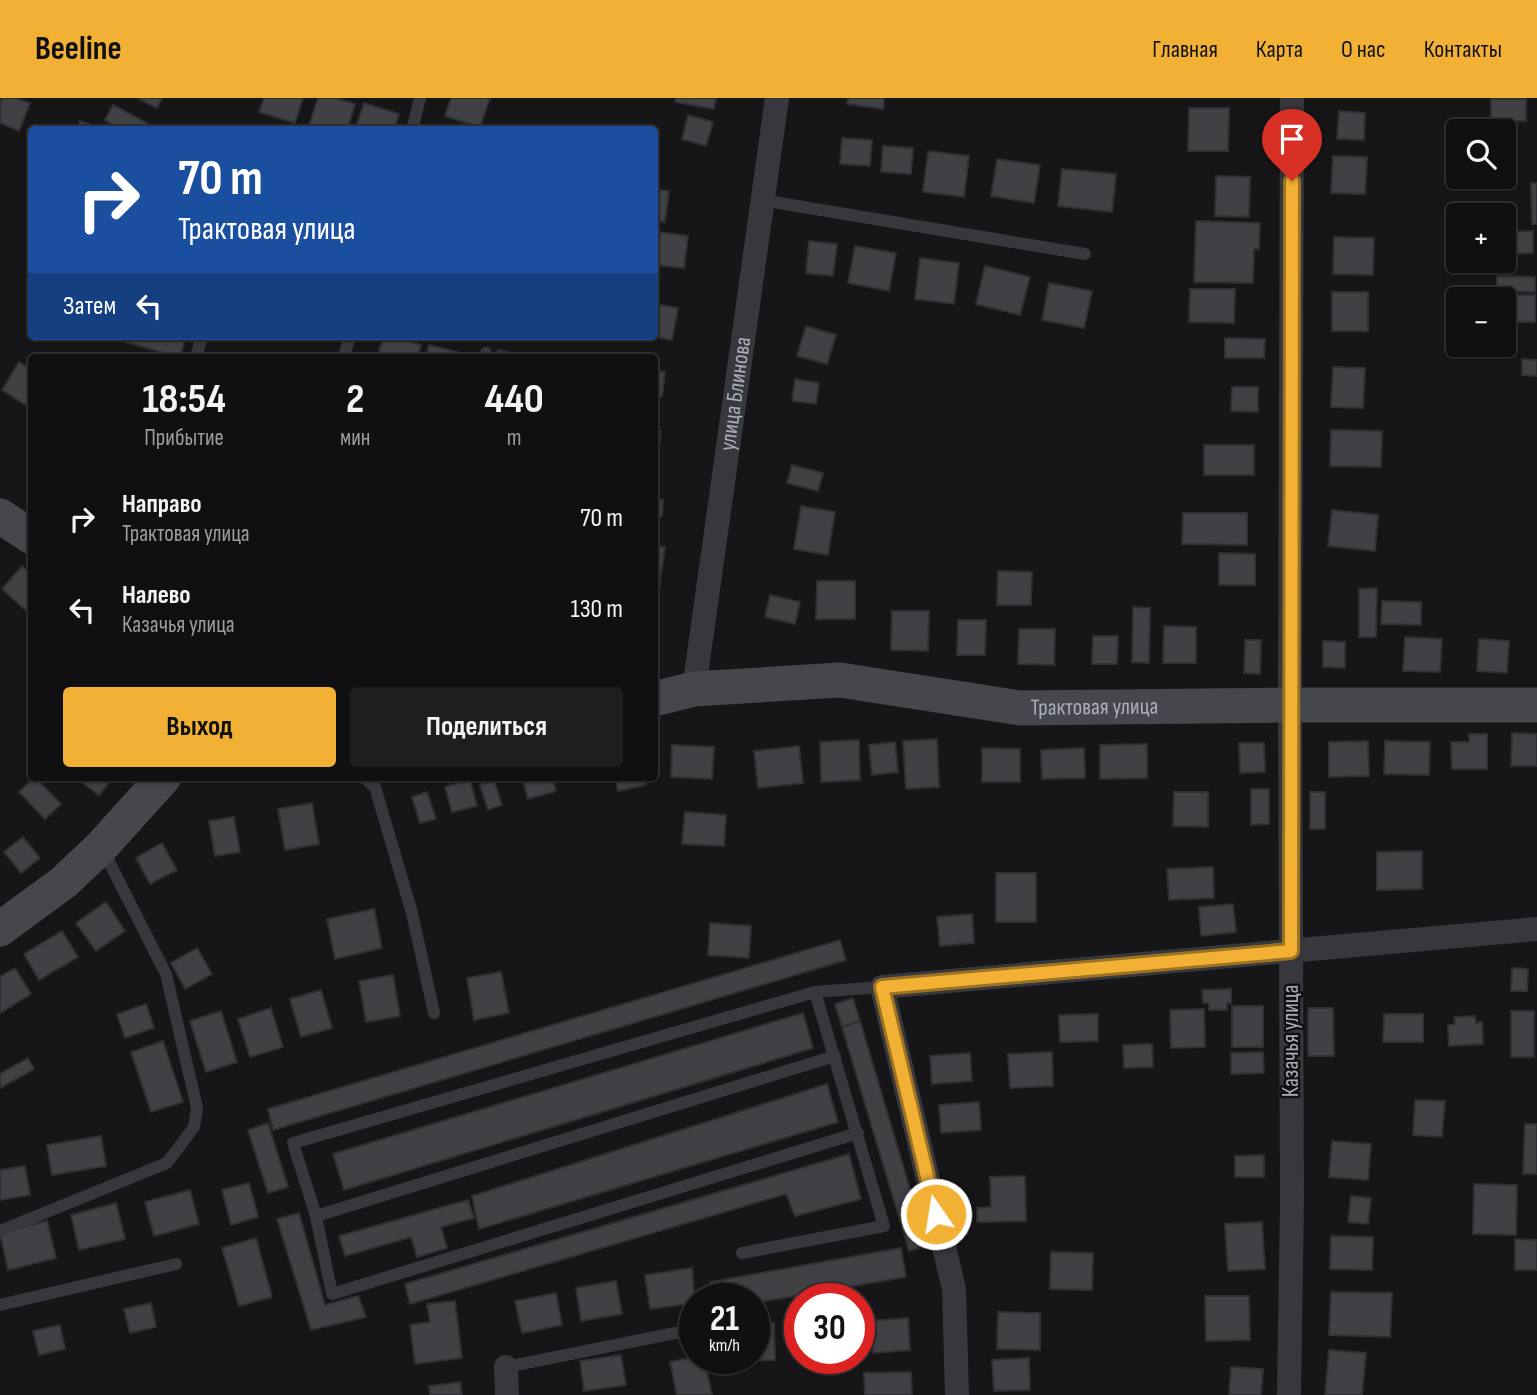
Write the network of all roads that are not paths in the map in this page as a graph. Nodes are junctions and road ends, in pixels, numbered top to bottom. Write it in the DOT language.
graph roads {
  1 [pos="420,98"];
  2 [pos="777,98"];
  3 [pos="1292,98"];
  4 [pos="413,126"];
  5 [pos="761,200"];
  6 [pos="1085,254"];
  7 [pos="0,516"];
  8 [pos="28,534"];
  9 [pos="694,689"];
  10 [pos="658,698"];
  11 [pos="1290,705"];
  12 [pos="1537,705"];
  13 [pos="160,781"];
  14 [pos="378,782"];
  15 [pos="101,847"];
  16 [pos="0,929"];
  17 [pos="1537,929"];
  18 [pos="1291,951"];
  19 [pos="882,987"];
  20 [pos="815,992"];
  21 [pos="434,1013"];
  22 [pos="835,1056"];
  23 [pos="858,1133"];
  24 [pos="316,1216"];
  25 [pos="0,1231"];
  26 [pos="742,1253"];
  27 [pos="176,1264"];
  28 [pos="0,1305"];
  29 [pos="679,1332"];
  30 [pos="506,1367"];
  31 [pos="507,1395"];
  32 [pos="957,1395"];
  33 [pos="1289,1395"];
  1 -- 4 [label="lane"];
  2 -- 5 [label="street, улица Блинова"];
  3 -- 11 [label="street, Казачья улица"];
  5 -- 6 [label="lane"];
  5 -- 9 [label="street, улица Блинова"];
  7 -- 8 [label="street"];
  9 -- 10 [label="street, Трактовая улица"];
  9 -- 11 [label="street, Трактовая улица"];
  11 -- 12 [label="street, Трактовая улица"];
  11 -- 18 [label="street, Казачья улица"];
  13 -- 15 [label="street"];
  14 -- 21 [label="lane"];
  15 -- 16 [label="street"];
  15 -- 25 [label="lane"];
  17 -- 18 [label="street"];
  18 -- 19 [label="street"];
  18 -- 33 [label="street, Казачья улица"];
  19 -- 20 [label="lane"];
  19 -- 32 [label="street"];
  20 -- 22 [label="lane"];
  20 -- 24 [label="lane"];
  22 -- 23 [label="lane"];
  22 -- 24 [label="lane"];
  23 -- 24 [label="lane"];
  23 -- 26 [label="lane"];
  27 -- 28 [label="lane"];
  29 -- 30 [label="lane"];
  30 -- 31 [label="street"];
}
